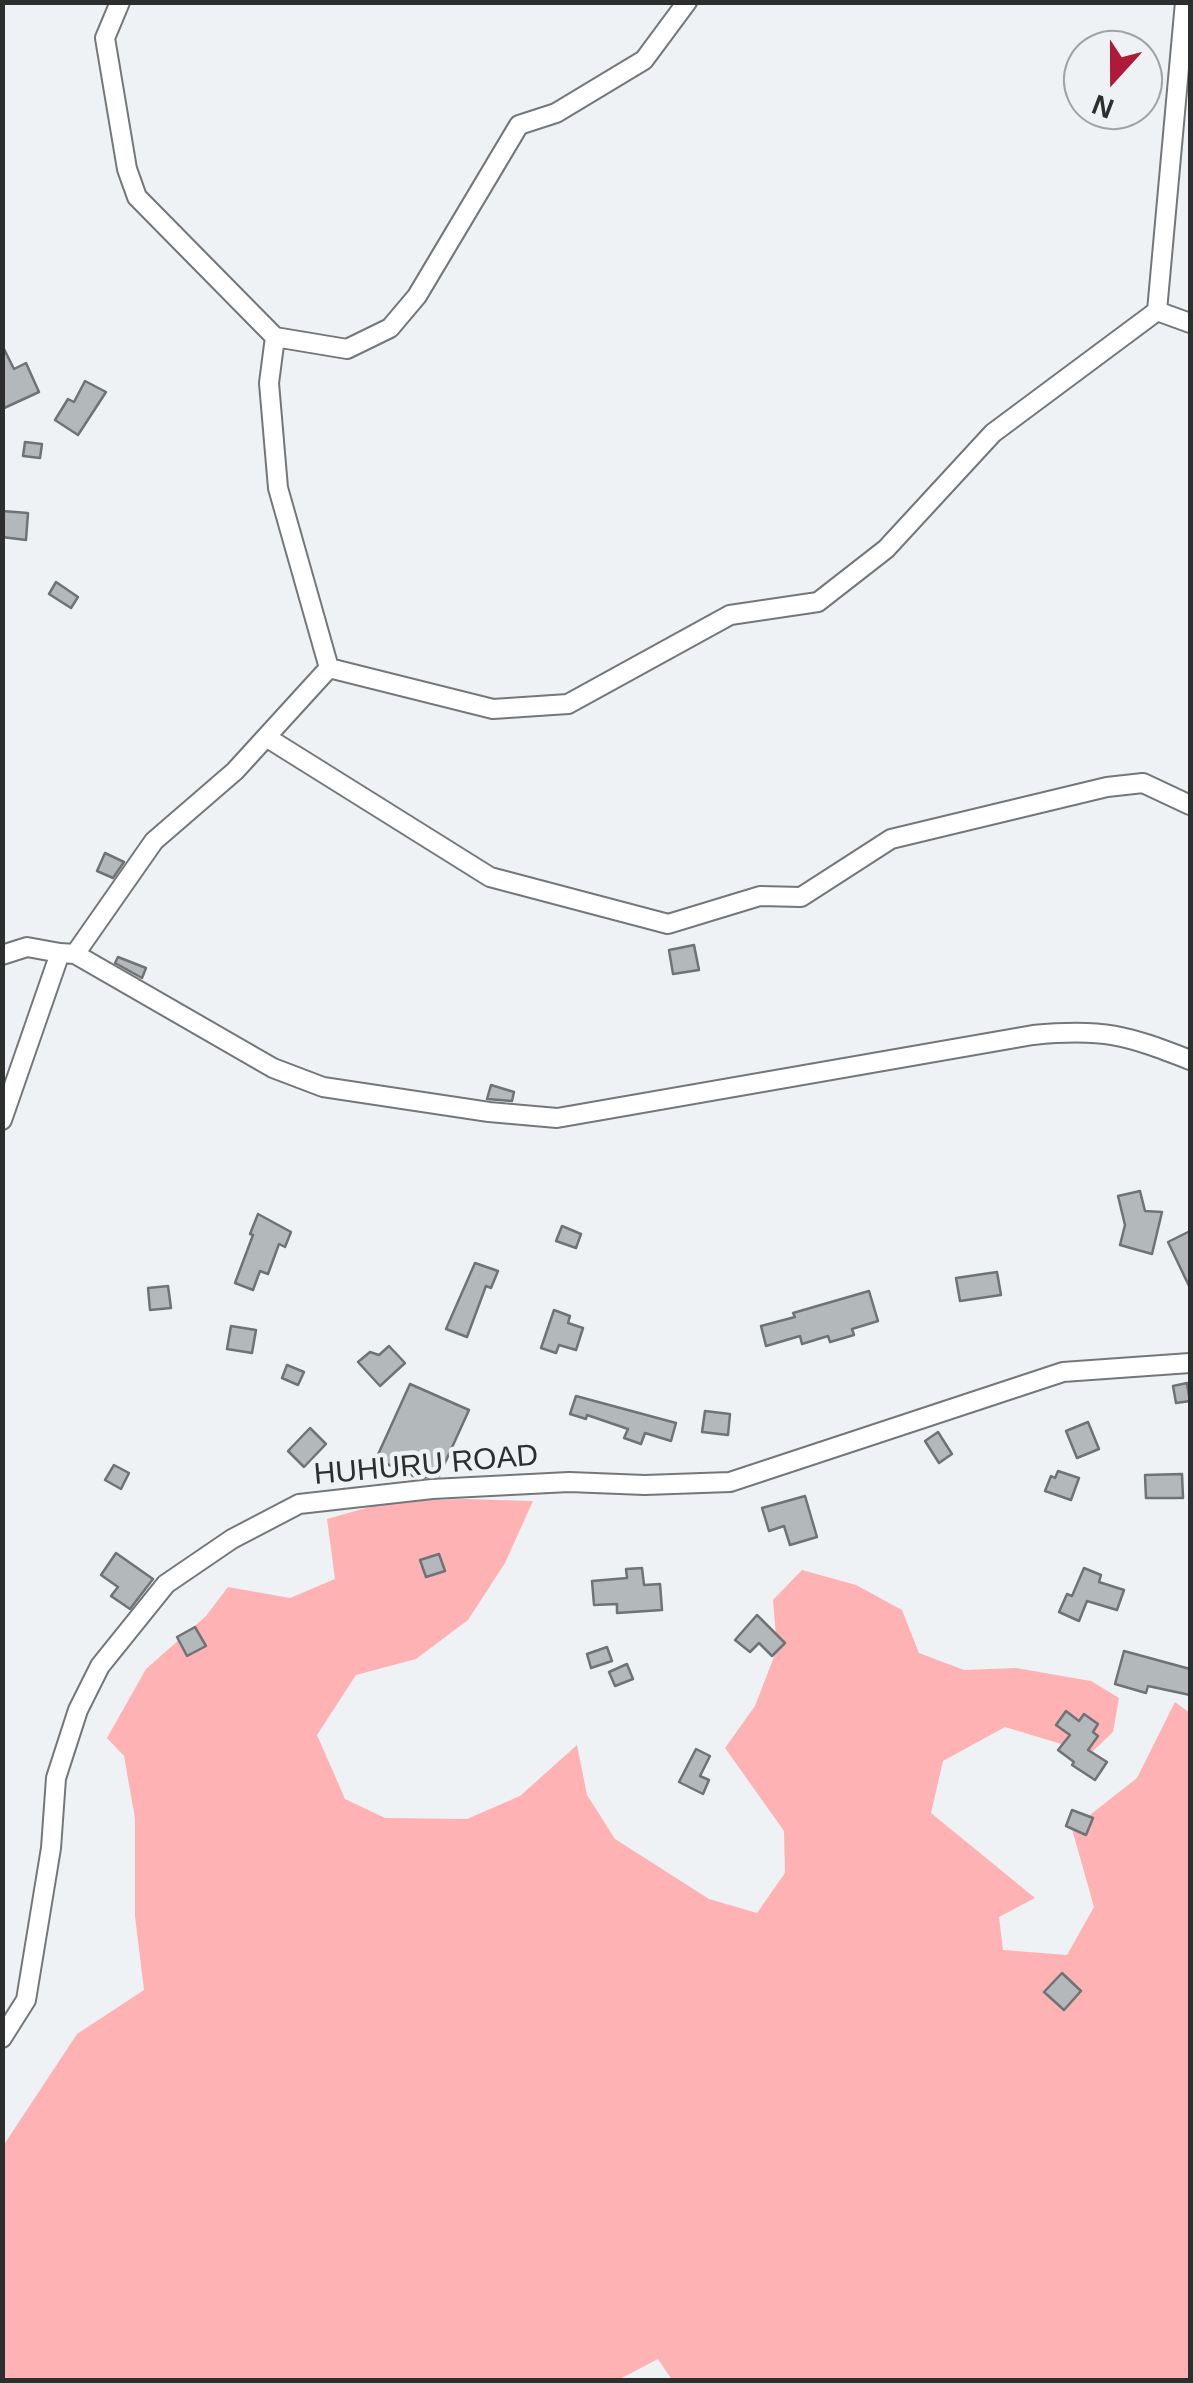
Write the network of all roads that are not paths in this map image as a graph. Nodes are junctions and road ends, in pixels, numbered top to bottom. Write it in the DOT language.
graph roads {
  1 [pos="120,2"];
  2 [pos="687,2"];
  3 [pos="1185,2"];
  4 [pos="1157,311"];
  5 [pos="1190,323"];
  6 [pos="275,337"];
  7 [pos="329,668"];
  8 [pos="266,736"];
  9 [pos="1190,805"];
  10 [pos="68,953"];
  11 [pos="2,954"];
  12 [pos="1190,1060"];
  13 [pos="2,1120"];
  14 [pos="1190,1363"];
  15 [pos="2,2038"];
  1 -- 6 [label="street"];
  2 -- 6 [label="street"];
  3 -- 4 [label="street"];
  4 -- 5 [label="street"];
  4 -- 7 [label="street"];
  6 -- 7 [label="street"];
  7 -- 8 [label="street"];
  8 -- 9 [label="street"];
  8 -- 10 [label="street"];
  10 -- 11 [label="street"];
  10 -- 12 [label="street"];
  10 -- 13 [label="street"];
  14 -- 15 [label="street, HUHURU ROAD"];
}
